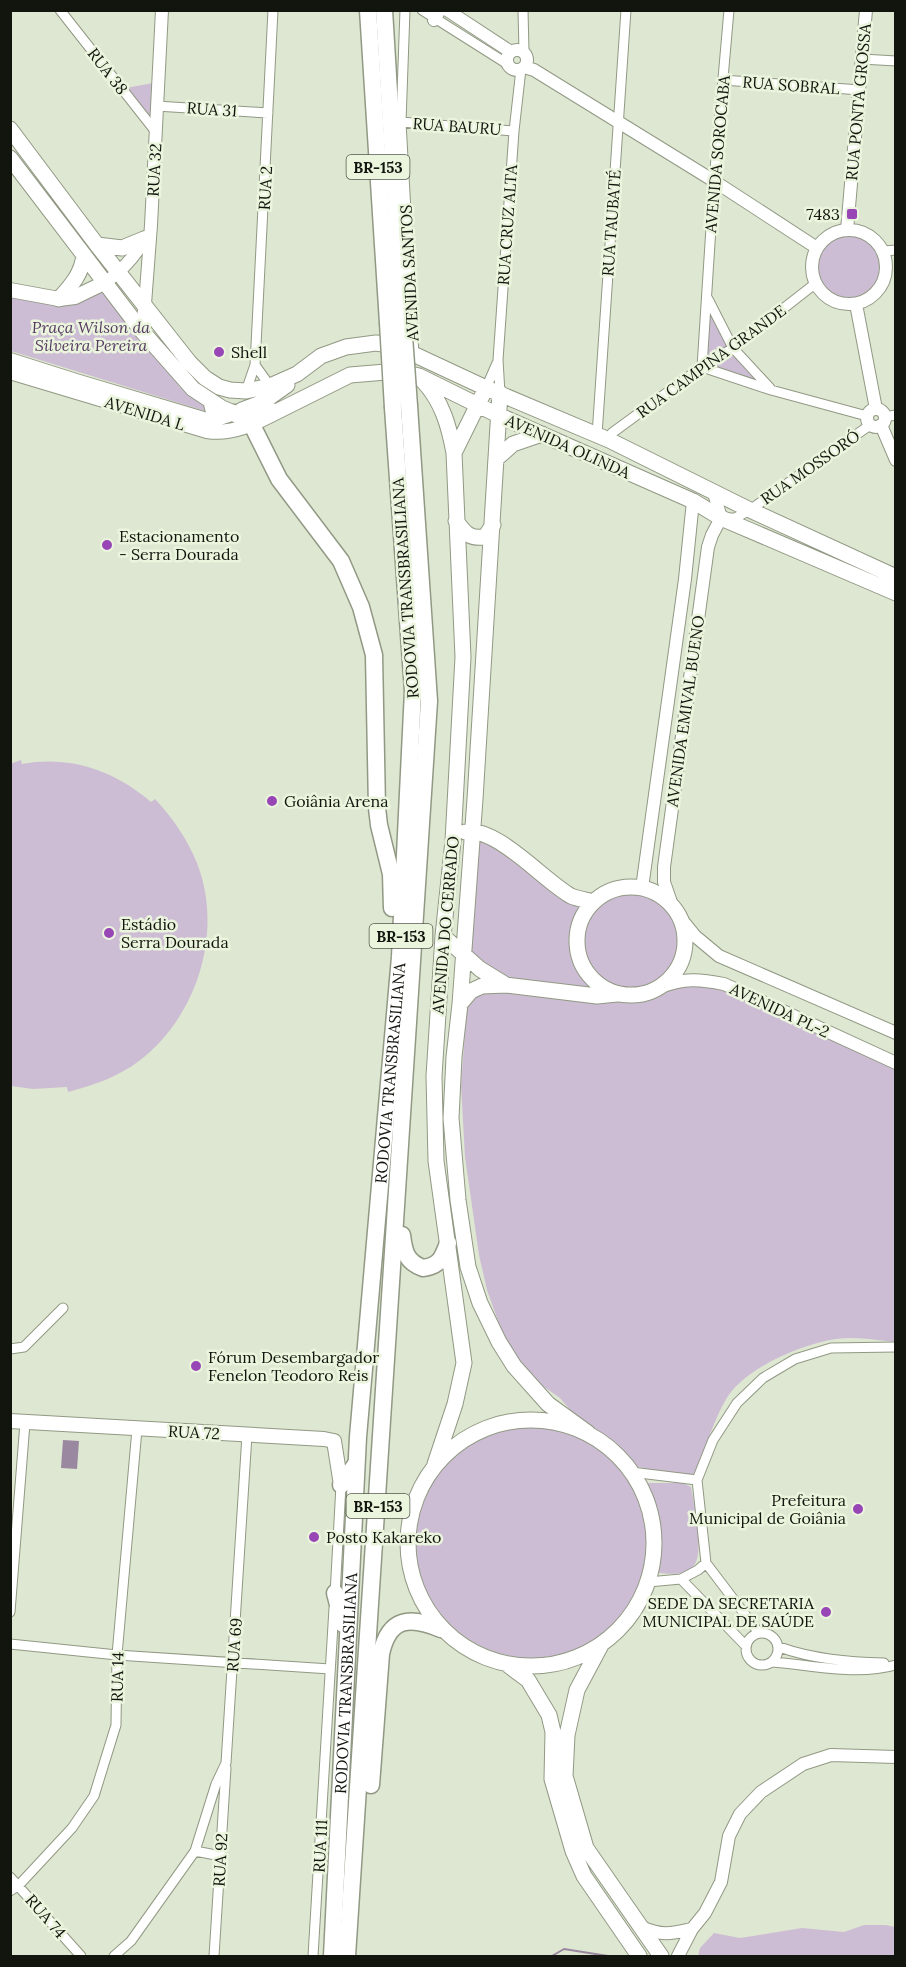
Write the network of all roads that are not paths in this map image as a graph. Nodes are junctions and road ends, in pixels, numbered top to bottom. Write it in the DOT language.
graph roads {
  1 [pos="60,10"];
  2 [pos="162,10"];
  3 [pos="273,10"];
  4 [pos="368,10"];
  5 [pos="384,10"];
  6 [pos="405,10"];
  7 [pos="422,10"];
  8 [pos="447,10"];
  9 [pos="523,10"];
  10 [pos="626,10"];
  11 [pos="729,10"];
  12 [pos="866,10"];
  13 [pos="437,15"];
  14 [pos="862,59"];
  15 [pos="520,61"];
  16 [pos="896,61"];
  17 [pos="723,80"];
  18 [pos="860,90"];
  19 [pos="156,106"];
  20 [pos="268,113"];
  21 [pos="401,122"];
  22 [pos="618,122"];
  23 [pos="10,129"];
  24 [pos="514,131"];
  25 [pos="156,132"];
  26 [pos="10,158"];
  27 [pos="10,176"];
  28 [pos="27,179"];
  29 [pos="714,181"];
  30 [pos="151,225"];
  31 [pos="847,230"];
  32 [pos="144,239"];
  33 [pos="98,245"];
  34 [pos="817,248"];
  35 [pos="890,251"];
  36 [pos="84,255"];
  37 [pos="118,272"];
  38 [pos="106,282"];
  39 [pos="816,283"];
  40 [pos="10,290"];
  41 [pos="707,298"];
  42 [pos="59,299"];
  43 [pos="145,304"];
  44 [pos="856,304"];
  45 [pos="396,322"];
  46 [pos="141,330"];
  47 [pos="733,348"];
  48 [pos="414,355"];
  49 [pos="10,360"];
  50 [pos="498,360"];
  51 [pos="255,365"];
  52 [pos="702,367"];
  53 [pos="10,372"];
  54 [pos="297,374"];
  55 [pos="419,376"];
  56 [pos="75,386"];
  57 [pos="270,386"];
  58 [pos="771,390"];
  59 [pos="246,391"];
  60 [pos="493,391"];
  61 [pos="211,402"];
  62 [pos="476,404"];
  63 [pos="401,407"];
  64 [pos="278,411"];
  65 [pos="234,413"];
  66 [pos="498,415"];
  67 [pos="879,418"];
  68 [pos="210,421"];
  69 [pos="251,423"];
  70 [pos="542,434"];
  71 [pos="603,437"];
  72 [pos="454,453"];
  73 [pos="895,457"];
  74 [pos="496,459"];
  75 [pos="714,492"];
  76 [pos="693,501"];
  77 [pos="750,510"];
  78 [pos="721,518"];
  79 [pos="456,521"];
  80 [pos="493,525"];
  81 [pos="896,577"];
  82 [pos="684,579"];
  83 [pos="896,593"];
  84 [pos="700,597"];
  85 [pos="658,780"];
  86 [pos="475,798"];
  87 [pos="671,812"];
  88 [pos="473,831"];
  89 [pos="453,841"];
  90 [pos="502,844"];
  91 [pos="642,888"];
  92 [pos="594,902"];
  93 [pos="672,905"];
  94 [pos="681,920"];
  95 [pos="443,936"];
  96 [pos="464,954"];
  97 [pos="506,985"];
  98 [pos="660,987"];
  99 [pos="397,992"];
  100 [pos="622,994"];
  101 [pos="460,1004"];
  102 [pos="896,1033"];
  103 [pos="896,1063"];
  104 [pos="398,1204"];
  105 [pos="448,1243"];
  106 [pos="63,1308"];
  107 [pos="896,1347"];
  108 [pos="10,1349"];
  109 [pos="10,1421"];
  110 [pos="25,1423"];
  111 [pos="137,1429"];
  112 [pos="588,1433"];
  113 [pos="248,1435"];
  114 [pos="357,1463"];
  115 [pos="435,1464"];
  116 [pos="631,1472"];
  117 [pos="697,1480"];
  118 [pos="341,1485"];
  119 [pos="706,1563"];
  120 [pos="681,1579"];
  121 [pos="648,1582"];
  122 [pos="335,1593"];
  123 [pos="10,1611"];
  124 [pos="441,1629"];
  125 [pos="759,1633"];
  126 [pos="10,1644"];
  127 [pos="601,1645"];
  128 [pos="746,1646"];
  129 [pos="779,1647"];
  130 [pos="117,1655"];
  131 [pos="772,1662"];
  132 [pos="232,1663"];
  133 [pos="896,1663"];
  134 [pos="508,1665"];
  135 [pos="347,1666"];
  136 [pos="330,1669"];
  137 [pos="896,1756"];
  138 [pos="226,1762"];
  139 [pos="195,1851"];
  140 [pos="221,1856"];
  141 [pos="10,1876"];
  142 [pos="19,1885"];
  143 [pos="10,1891"];
  144 [pos="352,1892"];
  145 [pos="641,1927"];
  146 [pos="692,1929"];
  147 [pos="81,1956"];
  148 [pos="114,1956"];
  149 [pos="214,1956"];
  150 [pos="314,1956"];
  151 [pos="332,1956"];
  152 [pos="347,1956"];
  153 [pos="639,1956"];
  154 [pos="661,1956"];
  155 [pos="678,1956"];
  1 -- 25 [label="street, RUA 38"];
  2 -- 19 [label="street, RUA 32"];
  3 -- 20 [label="street, RUA 2"];
  4 -- 45 [label="highway, RODOVIA TRANSBRASILIANA / BR-153"];
  5 -- 45 [label="highway, RODOVIA TRANSBRASILIANA / BR-153"];
  6 -- 21 [label="street, AVENIDA SANTOS"];
  7 -- 13 [label="street"];
  8 -- 15 [label="street"];
  9 -- 15 [label="street, RUA CRUZ ALTA"];
  10 -- 22 [label="street, RUA TAUBATÉ"];
  11 -- 17 [label="street, AVENIDA SOROCABA"];
  12 -- 14 [label="street, RUA PONTA GROSSA"];
  13 -- 15 [label="street"];
  14 -- 16 [label="street"];
  14 -- 18 [label="street, RUA PONTA GROSSA"];
  15 -- 22 [label="street"];
  15 -- 24 [label="street, RUA CRUZ ALTA"];
  17 -- 18 [label="street, RUA SOBRAL"];
  17 -- 29 [label="street, AVENIDA SOROCABA"];
  18 -- 31 [label="street, RUA PONTA GROSSA"];
  19 -- 20 [label="street, RUA 31"];
  19 -- 25 [label="street, RUA 32"];
  20 -- 51 [label="street, RUA 2"];
  21 -- 24 [label="street, RUA BAURU"];
  21 -- 48 [label="street, AVENIDA SANTOS"];
  22 -- 29 [label="street"];
  22 -- 71 [label="street, RUA TAUBATÉ"];
  23 -- 33 [label="main road"];
  24 -- 50 [label="street, RUA CRUZ ALTA"];
  25 -- 30 [label="street, RUA 32"];
  26 -- 28 [label="main road"];
  27 -- 28 [label="street"];
  28 -- 36 [label="main road"];
  29 -- 34 [label="street"];
  29 -- 41 [label="street, AVENIDA SOROCABA"];
  30 -- 32 [label="street"];
  30 -- 43 [label="street, RUA 32"];
  31 -- 34 [label="street"];
  31 -- 35 [label="street"];
  32 -- 33 [label="main road"];
  32 -- 37 [label="street"];
  33 -- 37 [label="main road"];
  34 -- 39 [label="street"];
  35 -- 44 [label="street"];
  36 -- 38 [label="main road"];
  36 -- 42 [label="main road"];
  37 -- 38 [label="street"];
  37 -- 43 [label="main road"];
  38 -- 42 [label="main road"];
  38 -- 46 [label="main road"];
  39 -- 44 [label="street"];
  39 -- 47 [label="street, RUA CAMPINA GRANDE"];
  40 -- 42 [label="main road"];
  41 -- 47 [label="street"];
  41 -- 52 [label="street, AVENIDA SOROCABA"];
  43 -- 46 [label="street, RUA 32"];
  43 -- 59 [label="main road"];
  44 -- 67 [label="street"];
  45 -- 63 [label="highway, RODOVIA TRANSBRASILIANA / BR-153, bridge"];
  46 -- 61 [label="main road"];
  47 -- 52 [label="street, RUA CAMPINA GRANDE"];
  47 -- 58 [label="street"];
  48 -- 54 [label="main road, AVENIDA OLINDA"];
  48 -- 60 [label="main road, AVENIDA OLINDA"];
  49 -- 56 [label="main road, AVENIDA L"];
  50 -- 60 [label="street, RUA CRUZ ALTA"];
  50 -- 60 [label="street, RUA CRUZ ALTA"];
  51 -- 57 [label="street"];
  51 -- 59 [label="street, RUA 2"];
  52 -- 58 [label="street"];
  52 -- 71 [label="street, RUA CAMPINA GRANDE"];
  53 -- 56 [label="main road, AVENIDA L"];
  54 -- 57 [label="main road, AVENIDA OLINDA"];
  54 -- 65 [label="main road"];
  55 -- 62 [label="main road, AVENIDA OLINDA"];
  55 -- 64 [label="main road, AVENIDA OLINDA"];
  55 -- 72 [label="main road"];
  56 -- 68 [label="main road, AVENIDA L"];
  56 -- 69 [label="main road, AVENIDA L"];
  57 -- 59 [label="main road, AVENIDA OLINDA"];
  58 -- 67 [label="street"];
  59 -- 65 [label="main road"];
  60 -- 62 [label="main road, AVENIDA DO CERRADO"];
  60 -- 66 [label="main road, AVENIDA DO CERRADO"];
  60 -- 71 [label="main road, AVENIDA OLINDA"];
  61 -- 65 [label="main road"];
  61 -- 68 [label="main road"];
  62 -- 66 [label="main road, AVENIDA OLINDA"];
  62 -- 72 [label="main road, AVENIDA DO CERRADO"];
  63 -- 99 [label="highway, RODOVIA TRANSBRASILIANA / BR-153"];
  63 -- 104 [label="highway, RODOVIA TRANSBRASILIANA / BR-153"];
  64 -- 65 [label="main road, AVENIDA OLINDA"];
  64 -- 69 [label="main road, AVENIDA L"];
  65 -- 68 [label="main road, AVENIDA L"];
  65 -- 69 [label="highway"];
  66 -- 70 [label="main road, AVENIDA OLINDA"];
  66 -- 74 [label="main road, AVENIDA DO CERRADO"];
  67 -- 73 [label="street"];
  67 -- 77 [label="street, RUA MOSSORÓ"];
  69 -- 99 [label="highway"];
  70 -- 74 [label="main road"];
  70 -- 76 [label="main road, AVENIDA OLINDA"];
  71 -- 75 [label="main road, AVENIDA OLINDA"];
  72 -- 79 [label="main road, AVENIDA DO CERRADO"];
  74 -- 80 [label="main road, AVENIDA DO CERRADO"];
  75 -- 77 [label="main road, AVENIDA OLINDA"];
  75 -- 78 [label="street"];
  76 -- 78 [label="main road, AVENIDA OLINDA"];
  76 -- 82 [label="street, AVENIDA EMIVAL BUENO"];
  77 -- 78 [label="street, RUA MOSSORÓ"];
  77 -- 81 [label="main road, AVENIDA OLINDA"];
  78 -- 83 [label="main road, AVENIDA OLINDA"];
  78 -- 84 [label="street, AVENIDA EMIVAL BUENO"];
  79 -- 80 [label="main road"];
  79 -- 89 [label="main road, AVENIDA DO CERRADO"];
  80 -- 86 [label="main road, AVENIDA DO CERRADO"];
  82 -- 84 [label="street"];
  82 -- 85 [label="street, AVENIDA EMIVAL BUENO"];
  84 -- 87 [label="street, AVENIDA EMIVAL BUENO"];
  85 -- 87 [label="street"];
  85 -- 91 [label="street, AVENIDA EMIVAL BUENO"];
  86 -- 88 [label="main road, AVENIDA DO CERRADO"];
  86 -- 90 [label="main road"];
  87 -- 93 [label="street, AVENIDA EMIVAL BUENO"];
  88 -- 89 [label="main road"];
  88 -- 90 [label="main road"];
  88 -- 96 [label="main road, AVENIDA DO CERRADO"];
  89 -- 95 [label="main road, AVENIDA DO CERRADO"];
  90 -- 92 [label="main road"];
  91 -- 92 [label="main road"];
  91 -- 93 [label="main road"];
  92 -- 100 [label="main road"];
  93 -- 94 [label="main road"];
  94 -- 98 [label="main road"];
  94 -- 102 [label="street, AVENIDA PL-2"];
  95 -- 96 [label="main road"];
  95 -- 105 [label="main road, AVENIDA DO CERRADO"];
  96 -- 97 [label="main road"];
  96 -- 101 [label="main road, AVENIDA DO CERRADO"];
  97 -- 100 [label="main road"];
  97 -- 101 [label="main road"];
  98 -- 100 [label="main road"];
  98 -- 103 [label="street, AVENIDA PL-2"];
  99 -- 114 [label="highway, RODOVIA TRANSBRASILIANA / BR-153"];
  101 -- 112 [label="main road, AVENIDA DO CERRADO"];
  104 -- 105 [label="highway"];
  104 -- 144 [label="highway, RODOVIA TRANSBRASILIANA / BR-153"];
  105 -- 115 [label="main road, AVENIDA DO CERRADO"];
  106 -- 108 [label="street"];
  107 -- 117 [label="street"];
  109 -- 110 [label="main road, RUA 72"];
  110 -- 111 [label="main road, RUA 72"];
  110 -- 123 [label="street"];
  111 -- 113 [label="main road, RUA 72"];
  111 -- 130 [label="street, RUA 14"];
  112 -- 115 [label="main road"];
  112 -- 116 [label="main road, AVENIDA DO CERRADO"];
  113 -- 118 [label="main road, RUA 72"];
  113 -- 132 [label="street, RUA 69"];
  114 -- 118 [label="highway"];
  114 -- 135 [label="highway, RODOVIA TRANSBRASILIANA / BR-153"];
  115 -- 124 [label="main road"];
  116 -- 117 [label="street"];
  116 -- 121 [label="main road, AVENIDA DO CERRADO"];
  117 -- 119 [label="street"];
  118 -- 122 [label="street, RUA 111"];
  119 -- 120 [label="street"];
  119 -- 125 [label="street"];
  120 -- 121 [label="street"];
  120 -- 128 [label="street"];
  121 -- 127 [label="main road, AVENIDA DO CERRADO"];
  122 -- 135 [label="highway"];
  122 -- 136 [label="street, RUA 111"];
  124 -- 134 [label="main road"];
  124 -- 144 [label="highway"];
  125 -- 128 [label="street"];
  125 -- 129 [label="street"];
  126 -- 130 [label="street"];
  127 -- 134 [label="main road"];
  127 -- 145 [label="main road"];
  128 -- 131 [label="street"];
  129 -- 131 [label="street"];
  129 -- 133 [label="street"];
  130 -- 132 [label="street"];
  130 -- 142 [label="street, RUA 14"];
  131 -- 133 [label="street"];
  132 -- 136 [label="street"];
  132 -- 138 [label="street, RUA 69"];
  134 -- 153 [label="main road"];
  135 -- 151 [label="highway, RODOVIA TRANSBRASILIANA / BR-153"];
  136 -- 150 [label="street, RUA 111"];
  137 -- 146 [label="street"];
  138 -- 139 [label="street, RUA 69"];
  138 -- 140 [label="street, RUA 92"];
  139 -- 140 [label="street"];
  139 -- 148 [label="street, RUA 69"];
  140 -- 149 [label="street, RUA 92"];
  141 -- 142 [label="street, RUA 74"];
  142 -- 143 [label="street, RUA 14"];
  142 -- 147 [label="street, RUA 74"];
  144 -- 152 [label="highway, RODOVIA TRANSBRASILIANA / BR-153"];
  145 -- 146 [label="street"];
  145 -- 154 [label="main road"];
  146 -- 155 [label="street"];
}
